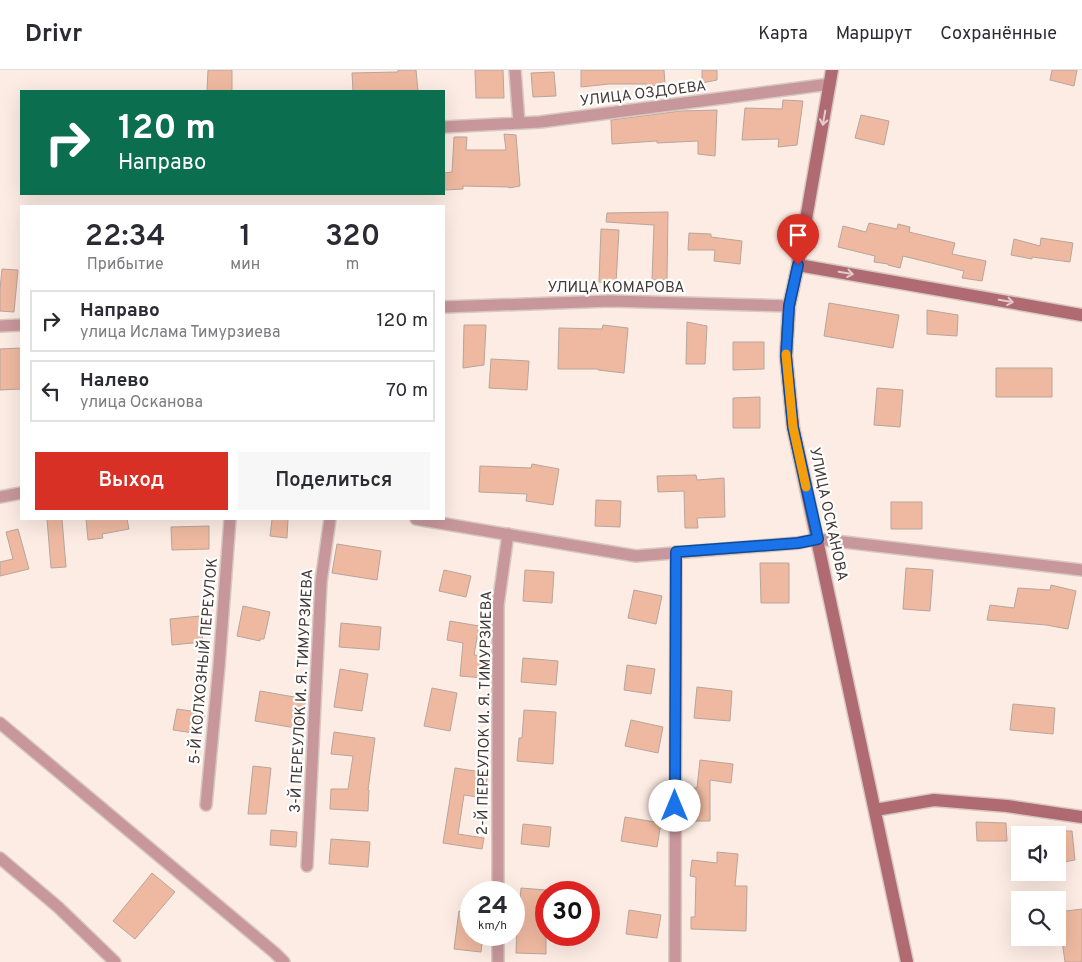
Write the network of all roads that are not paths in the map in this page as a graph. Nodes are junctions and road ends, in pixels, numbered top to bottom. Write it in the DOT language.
graph roads {
  1 [pos="515,70"];
  2 [pos="832,70"];
  3 [pos="830,84"];
  4 [pos="519,123"];
  5 [pos="445,126"];
  6 [pos="798,265"];
  7 [pos="789,306"];
  8 [pos="445,307"];
  9 [pos="1082,315"];
  10 [pos="20,325"];
  11 [pos="0,326"];
  12 [pos="20,493"];
  13 [pos="0,497"];
  14 [pos="230,520"];
  15 [pos="330,520"];
  16 [pos="422,520"];
  17 [pos="508,534"];
  18 [pos="818,539"];
  19 [pos="676,552"];
  20 [pos="1082,570"];
  21 [pos="0,723"];
  22 [pos="206,805"];
  23 [pos="875,810"];
  24 [pos="1082,817"];
  25 [pos="0,858"];
  26 [pos="308,866"];
  27 [pos="498,881"];
  28 [pos="498,946"];
  29 [pos="115,962"];
  30 [pos="284,962"];
  31 [pos="498,962"];
  32 [pos="675,962"];
  33 [pos="907,962"];
  1 -- 4 [label="street"];
  2 -- 3 [label="main road, УЛИЦА ОСКАНОВА"];
  3 -- 4 [label="street, УЛИЦА ОЗДОЕВА"];
  3 -- 6 [label="main road, УЛИЦА ОСКАНОВА, one-way"];
  4 -- 5 [label="street, УЛИЦА ОЗДОЕВА"];
  6 -- 7 [label="main road, УЛИЦА ОСКАНОВА"];
  6 -- 9 [label="main road, one-way"];
  7 -- 8 [label="street, УЛИЦА КОМАРОВА"];
  7 -- 18 [label="main road, УЛИЦА ОСКАНОВА"];
  10 -- 11 [label="street"];
  12 -- 13 [label="street"];
  14 -- 22 [label="street, 5-Й КОЛХОЗНЫЙ ПЕРЕУЛОК"];
  15 -- 26 [label="street, 3-Й ПЕРЕУЛОК И. Я. ТИМУРЗИЕВА"];
  16 -- 17 [label="street"];
  17 -- 19 [label="street"];
  17 -- 27 [label="street, 2-Й ПЕРЕУЛОК И. Я. ТИМУРЗИЕВА"];
  18 -- 19 [label="street"];
  18 -- 20 [label="street"];
  18 -- 23 [label="main road, УЛИЦА ОСКАНОВА"];
  19 -- 32 [label="street"];
  21 -- 30 [label="street"];
  23 -- 24 [label="main road"];
  23 -- 33 [label="main road, УЛИЦА ОСКАНОВА"];
  25 -- 29 [label="street"];
  28 -- 31 [label="street"];
}
